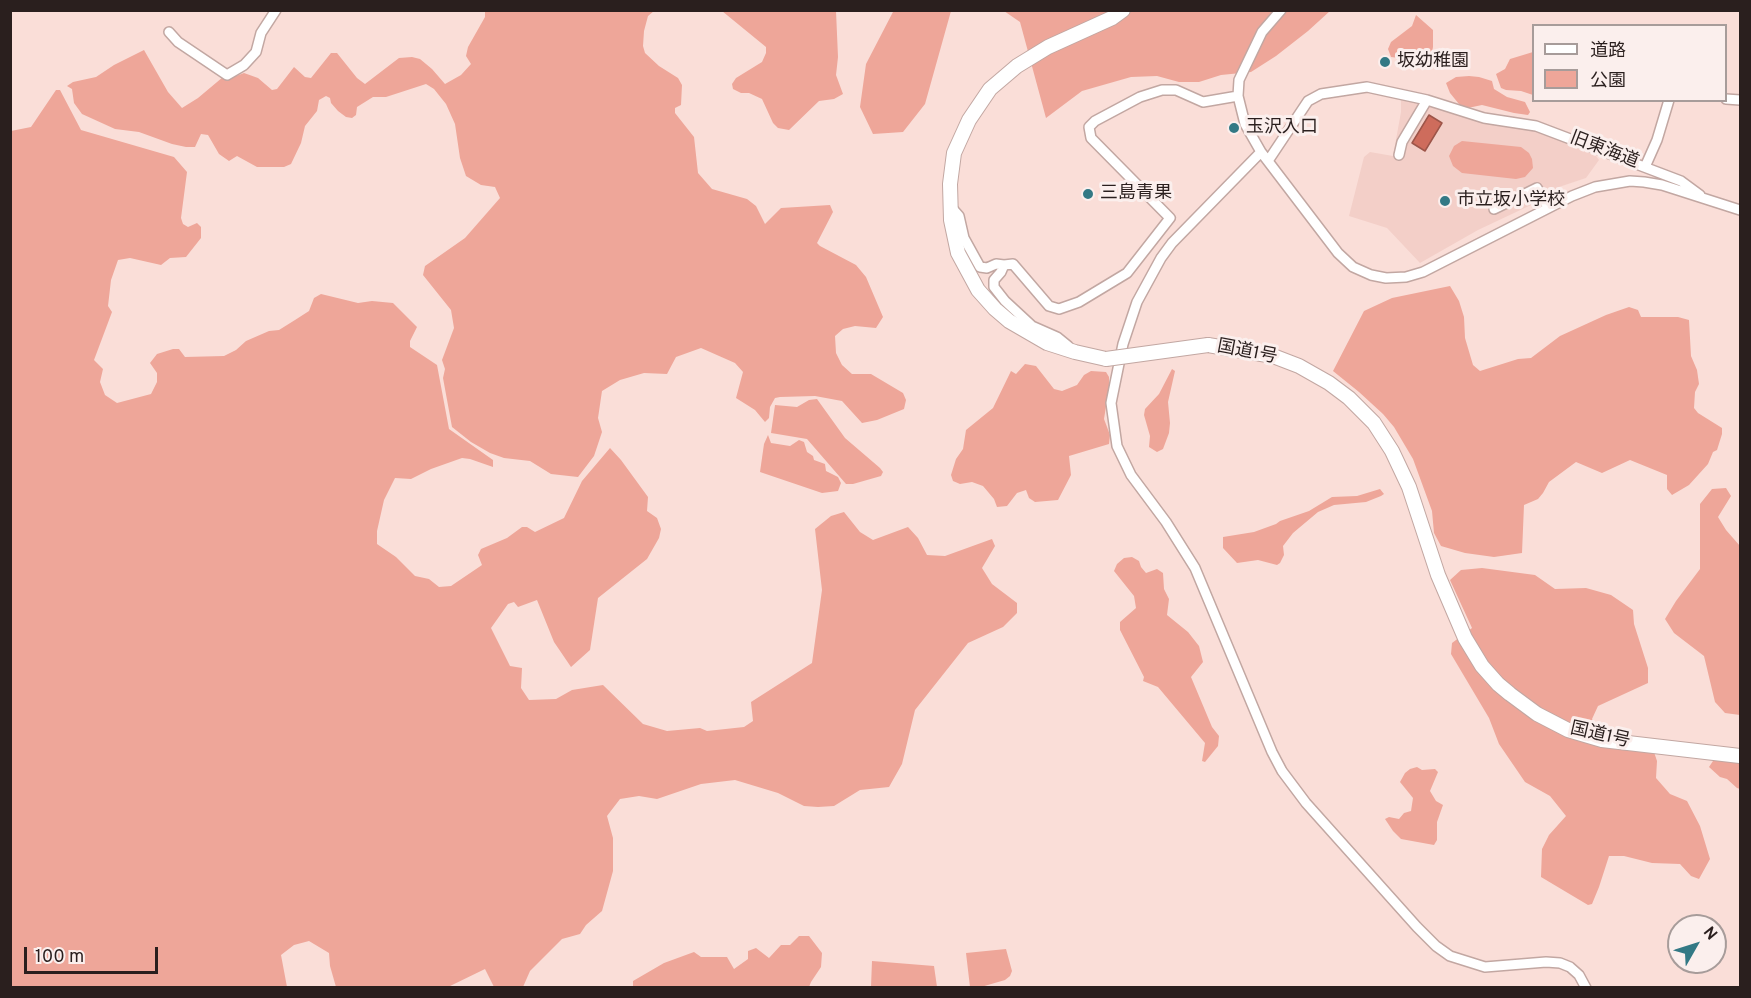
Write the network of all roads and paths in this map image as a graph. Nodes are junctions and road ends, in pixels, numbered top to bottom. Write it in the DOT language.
graph roads {
  1 [pos="276,10"];
  2 [pos="1123,10"];
  3 [pos="1281,10"];
  4 [pos="169,32"];
  5 [pos="1238,96"];
  6 [pos="1427,100"];
  7 [pos="1668,102"];
  8 [pos="1261,152"];
  9 [pos="1400,155"];
  10 [pos="1268,161"];
  11 [pos="1645,167"];
  12 [pos="1702,197"];
  13 [pos="950,205"];
  14 [pos="1548,207"];
  15 [pos="1494,209"];
  16 [pos="1740,210"];
  17 [pos="1004,265"];
  18 [pos="1075,352"];
  19 [pos="1740,756"];
  20 [pos="1586,987"];
  1 -- 4 [label="street"];
  2 -- 13 [label="highway, 国道1号"];
  3 -- 5 [label="street"];
  5 -- 8 [label="street"];
  5 -- 17 [label="street"];
  6 -- 9 [label="street"];
  6 -- 10 [label="street, 旧東海道"];
  6 -- 11 [label="street, 旧東海道"];
  7 -- 11 [label="street"];
  8 -- 10 [label="street"];
  8 -- 20 [label="street"];
  10 -- 14 [label="street"];
  11 -- 12 [label="street, 旧東海道"];
  12 -- 14 [label="street"];
  12 -- 16 [label="street, 旧東海道"];
  13 -- 17 [label="street"];
  13 -- 18 [label="highway, 国道1号"];
  14 -- 15 [label="street"];
  17 -- 18 [label="street"];
  18 -- 19 [label="highway, 国道1号, bridge"];
}
